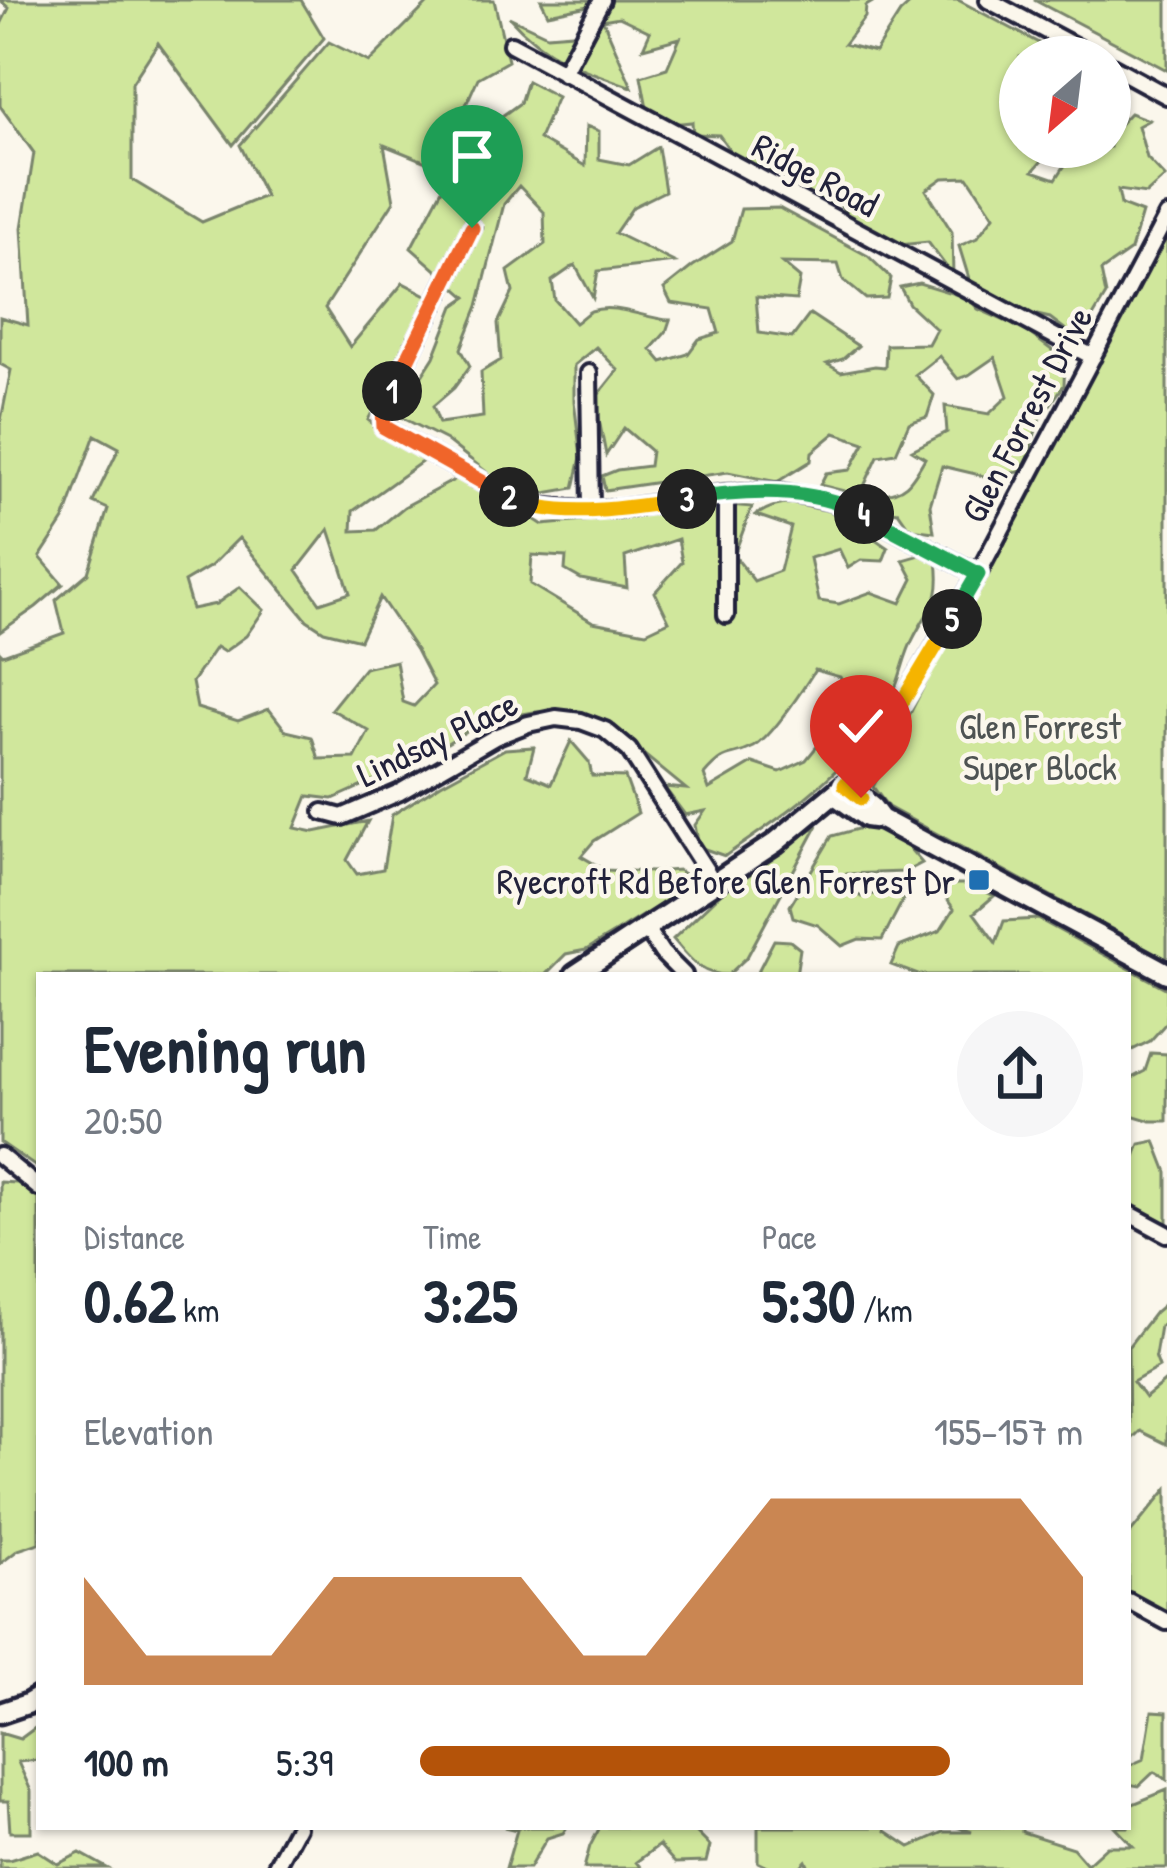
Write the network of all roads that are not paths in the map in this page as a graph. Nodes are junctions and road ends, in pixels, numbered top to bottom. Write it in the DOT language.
graph roads {
  1 [pos="602,0"];
  2 [pos="988,0"];
  3 [pos="1056,36"];
  4 [pos="511,44"];
  5 [pos="563,73"];
  6 [pos="1131,76"];
  7 [pos="1167,95"];
  8 [pos="1167,216"];
  9 [pos="472,228"];
  10 [pos="1093,357"];
  11 [pos="589,374"];
  12 [pos="725,493"];
  13 [pos="591,510"];
  14 [pos="978,574"];
  15 [pos="726,615"];
  16 [pos="840,790"];
  17 [pos="323,812"];
  18 [pos="713,881"];
  19 [pos="645,927"];
  20 [pos="579,972"];
  21 [pos="681,972"];
  22 [pos="1167,973"];
  23 [pos="0,1156"];
  24 [pos="36,1186"];
  25 [pos="1131,1215"];
  26 [pos="1167,1234"];
  27 [pos="1131,1603"];
  28 [pos="1167,1622"];
  29 [pos="36,1698"];
  30 [pos="0,1712"];
  31 [pos="295,1830"];
  32 [pos="275,1868"];
  1 -- 5 [label="street"];
  2 -- 3 [label="street"];
  4 -- 5 [label="street, Ridge Road"];
  5 -- 10 [label="street, Ridge Road"];
  6 -- 7 [label="street"];
  8 -- 10 [label="street, Glen Forrest Drive"];
  9 -- 13 [label="street"];
  10 -- 14 [label="street, Glen Forrest Drive"];
  11 -- 13 [label="street"];
  12 -- 13 [label="street"];
  12 -- 14 [label="street"];
  12 -- 15 [label="street"];
  14 -- 16 [label="street, Glen Forrest Drive"];
  16 -- 18 [label="street, Glen Forrest Drive"];
  16 -- 22 [label="street"];
  17 -- 18 [label="street, Lindsay Place"];
  18 -- 19 [label="street, Glen Forrest Drive"];
  19 -- 20 [label="street, Glen Forrest Drive"];
  19 -- 21 [label="street"];
  23 -- 24 [label="street"];
  25 -- 26 [label="street"];
  27 -- 28 [label="street"];
  29 -- 30 [label="street"];
  31 -- 32 [label="street"];
}
